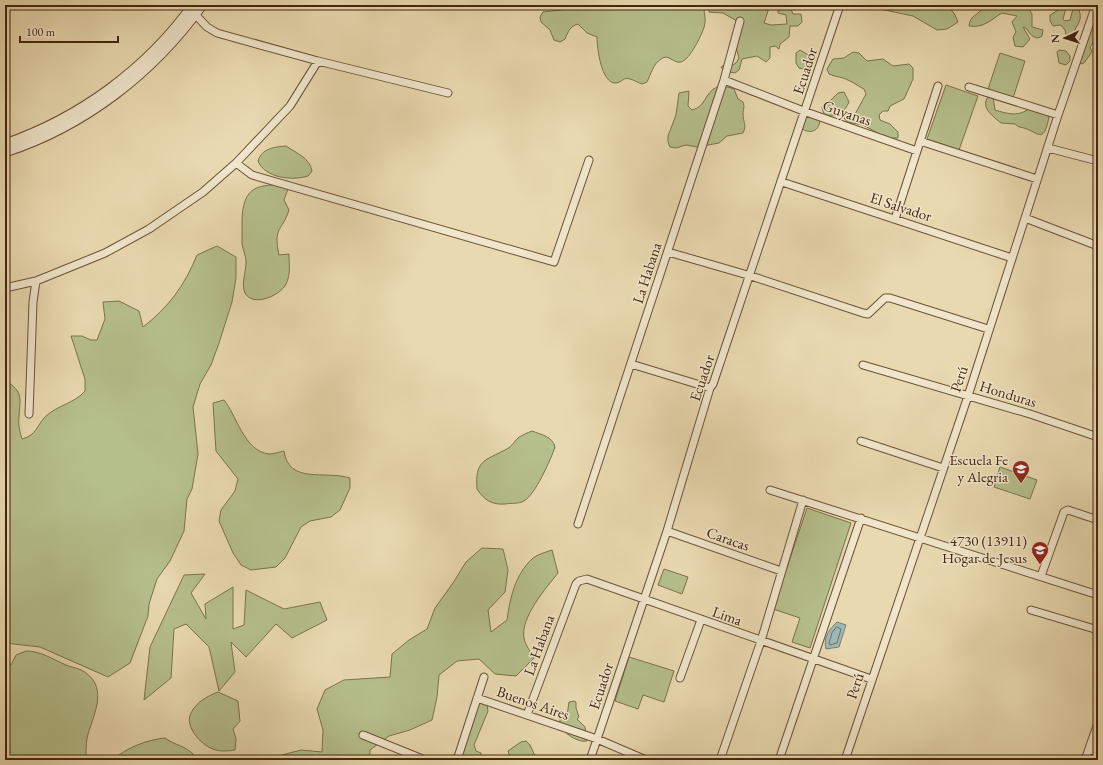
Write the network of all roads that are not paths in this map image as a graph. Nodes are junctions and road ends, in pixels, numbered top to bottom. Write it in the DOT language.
graph roads {
  1 [pos="202,5"];
  2 [pos="1096,5"];
  3 [pos="839,6"];
  4 [pos="193,10"];
  5 [pos="740,21"];
  6 [pos="318,61"];
  7 [pos="724,80"];
  8 [pos="938,86"];
  9 [pos="969,87"];
  10 [pos="448,94"];
  11 [pos="806,112"];
  12 [pos="1058,115"];
  13 [pos="920,141"];
  14 [pos="5,144"];
  15 [pos="1048,148"];
  16 [pos="917,151"];
  17 [pos="5,152"];
  18 [pos="589,160"];
  19 [pos="1098,161"];
  20 [pos="236,163"];
  21 [pos="1037,179"];
  22 [pos="782,182"];
  23 [pos="1025,218"];
  24 [pos="895,219"];
  25 [pos="1098,246"];
  26 [pos="668,252"];
  27 [pos="1012,258"];
  28 [pos="751,276"];
  29 [pos="36,281"];
  30 [pos="5,288"];
  31 [pos="988,329"];
  32 [pos="631,364"];
  33 [pos="863,366"];
  34 [pos="710,388"];
  35 [pos="968,396"];
  36 [pos="29,414"];
  37 [pos="1098,437"];
  38 [pos="861,441"];
  39 [pos="943,468"];
  40 [pos="770,490"];
  41 [pos="803,500"];
  42 [pos="861,518"];
  43 [pos="1098,520"];
  44 [pos="578,524"];
  45 [pos="666,531"];
  46 [pos="920,537"];
  47 [pos="781,571"];
  48 [pos="1041,576"];
  49 [pos="576,584"];
  50 [pos="1098,595"];
  51 [pos="643,600"];
  52 [pos="1031,610"];
  53 [pos="701,620"];
  54 [pos="1098,630"];
  55 [pos="761,641"];
  56 [pos="813,659"];
  57 [pos="484,677"];
  58 [pos="680,678"];
  59 [pos="871,679"];
  60 [pos="477,698"];
  61 [pos="527,715"];
  62 [pos="1098,723"];
  63 [pos="363,736"];
  64 [pos="597,739"];
  65 [pos="1089,749"];
  66 [pos="1098,752"];
  67 [pos="425,760"];
  68 [pos="457,760"];
  69 [pos="590,760"];
  70 [pos="646,760"];
  71 [pos="720,760"];
  72 [pos="779,760"];
  73 [pos="845,760"];
  74 [pos="1085,760"];
  1 -- 4 [label="street"];
  2 -- 12 [label="street, Perú"];
  3 -- 11 [label="street, Ecuador"];
  4 -- 6 [label="street"];
  4 -- 14 [label="street"];
  4 -- 17 [label="street"];
  5 -- 7 [label="street, La Habana"];
  6 -- 10 [label="street"];
  6 -- 20 [label="street"];
  7 -- 11 [label="street, Guyanas"];
  7 -- 26 [label="street, La Habana"];
  8 -- 13 [label="street"];
  9 -- 12 [label="street"];
  11 -- 16 [label="street, Guyanas"];
  11 -- 22 [label="street, Ecuador"];
  12 -- 15 [label="street, Perú"];
  13 -- 16 [label="street"];
  13 -- 21 [label="street"];
  15 -- 19 [label="street"];
  15 -- 21 [label="street, Perú"];
  16 -- 24 [label="street"];
  18 -- 20 [label="street"];
  20 -- 29 [label="street"];
  21 -- 23 [label="street, Perú"];
  22 -- 24 [label="street, El Salvador"];
  22 -- 28 [label="street, Ecuador"];
  23 -- 25 [label="street"];
  23 -- 27 [label="street, Perú"];
  24 -- 27 [label="street, El Salvador"];
  26 -- 28 [label="street"];
  26 -- 32 [label="street, La Habana"];
  27 -- 31 [label="street, Perú"];
  28 -- 31 [label="street"];
  28 -- 34 [label="street, Ecuador"];
  29 -- 30 [label="street"];
  29 -- 36 [label="street"];
  31 -- 35 [label="street, Perú"];
  32 -- 34 [label="street"];
  32 -- 44 [label="street, La Habana"];
  33 -- 35 [label="street, Honduras"];
  34 -- 45 [label="street, Ecuador"];
  35 -- 37 [label="street, Honduras"];
  35 -- 39 [label="street, Perú"];
  38 -- 39 [label="street"];
  39 -- 46 [label="street, Perú"];
  40 -- 41 [label="street"];
  41 -- 42 [label="street"];
  41 -- 47 [label="street"];
  42 -- 46 [label="street"];
  42 -- 56 [label="street"];
  43 -- 48 [label="street"];
  45 -- 47 [label="street, Caracas"];
  45 -- 51 [label="street, Ecuador"];
  46 -- 48 [label="street"];
  46 -- 59 [label="street, Perú"];
  47 -- 55 [label="street"];
  48 -- 50 [label="street"];
  49 -- 51 [label="street, Lima"];
  49 -- 61 [label="street, La Habana"];
  51 -- 53 [label="street, Lima"];
  51 -- 64 [label="street, Ecuador"];
  52 -- 54 [label="street"];
  53 -- 55 [label="street, Lima"];
  53 -- 58 [label="street"];
  55 -- 56 [label="street, Lima"];
  55 -- 71 [label="street"];
  56 -- 59 [label="street, Lima"];
  56 -- 72 [label="street"];
  57 -- 60 [label="street"];
  59 -- 73 [label="street, Perú"];
  60 -- 61 [label="street, Buenos Aires"];
  60 -- 68 [label="street"];
  61 -- 64 [label="street, Buenos Aires"];
  62 -- 65 [label="street"];
  63 -- 67 [label="street"];
  64 -- 69 [label="street, Ecuador"];
  64 -- 70 [label="street, Buenos Aires"];
  65 -- 66 [label="street"];
  65 -- 74 [label="street"];
}
